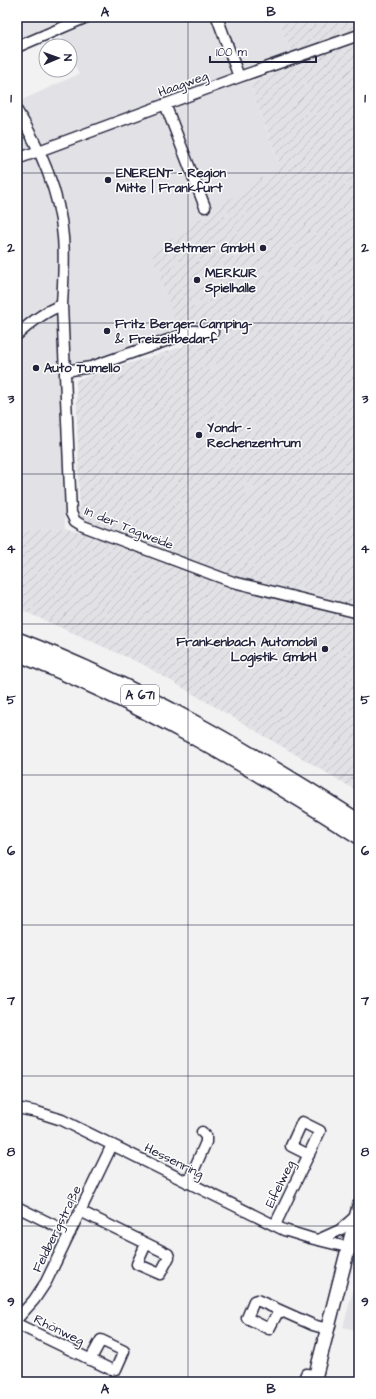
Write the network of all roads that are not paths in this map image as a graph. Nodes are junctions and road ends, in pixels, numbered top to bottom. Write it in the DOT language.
graph roads {
  1 [pos="87,17"];
  2 [pos="217,17"];
  3 [pos="359,35"];
  4 [pos="17,47"];
  5 [pos="239,77"];
  6 [pos="165,104"];
  7 [pos="17,111"];
  8 [pos="40,151"];
  9 [pos="17,159"];
  10 [pos="205,207"];
  11 [pos="62,305"];
  12 [pos="213,332"];
  13 [pos="17,335"];
  14 [pos="65,371"];
  15 [pos="359,613"];
  16 [pos="17,640"];
  17 [pos="17,653"];
  18 [pos="359,822"];
  19 [pos="359,836"];
  20 [pos="17,1108"];
  21 [pos="202,1132"];
  22 [pos="112,1145"];
  23 [pos="309,1155"];
  24 [pos="188,1183"];
  25 [pos="17,1207"];
  26 [pos="80,1211"];
  27 [pos="358,1211"];
  28 [pos="275,1225"];
  29 [pos="70,1232"];
  30 [pos="318,1240"];
  31 [pos="146,1244"];
  32 [pos="354,1248"];
  33 [pos="278,1310"];
  34 [pos="17,1319"];
  35 [pos="17,1324"];
  36 [pos="327,1329"];
  37 [pos="90,1360"];
  38 [pos="315,1378"];
  39 [pos="304,1382"];
  1 -- 4 [label="street"];
  2 -- 5 [label="street"];
  3 -- 5 [label="street, Haagweg"];
  5 -- 6 [label="street, Haagweg"];
  6 -- 8 [label="street, Haagweg"];
  6 -- 10 [label="street"];
  7 -- 8 [label="street, In der Tagweide"];
  8 -- 9 [label="street, Haagweg"];
  8 -- 11 [label="street, In der Tagweide"];
  11 -- 13 [label="street"];
  11 -- 14 [label="street, In der Tagweide"];
  12 -- 14 [label="street"];
  14 -- 15 [label="street, In der Tagweide"];
  16 -- 18 [label="highway, A 671"];
  17 -- 19 [label="highway, A 671"];
  20 -- 22 [label="street, Hessenring"];
  21 -- 24 [label="street"];
  22 -- 24 [label="street, Hessenring"];
  22 -- 26 [label="street, Feldbergstraße"];
  23 -- 28 [label="street, Eifelweg"];
  24 -- 28 [label="street, Hessenring"];
  25 -- 29 [label="street"];
  26 -- 29 [label="street, Feldbergstraße"];
  26 -- 31 [label="street"];
  27 -- 30 [label="street"];
  27 -- 32 [label="main road"];
  28 -- 30 [label="street, Hessenring"];
  29 -- 34 [label="street, Feldbergstraße"];
  30 -- 32 [label="street, Hessenring"];
  32 -- 36 [label="main road"];
  33 -- 36 [label="street"];
  35 -- 37 [label="street, Rhönweg"];
  36 -- 38 [label="main road"];
  38 -- 39 [label="street"];
}
